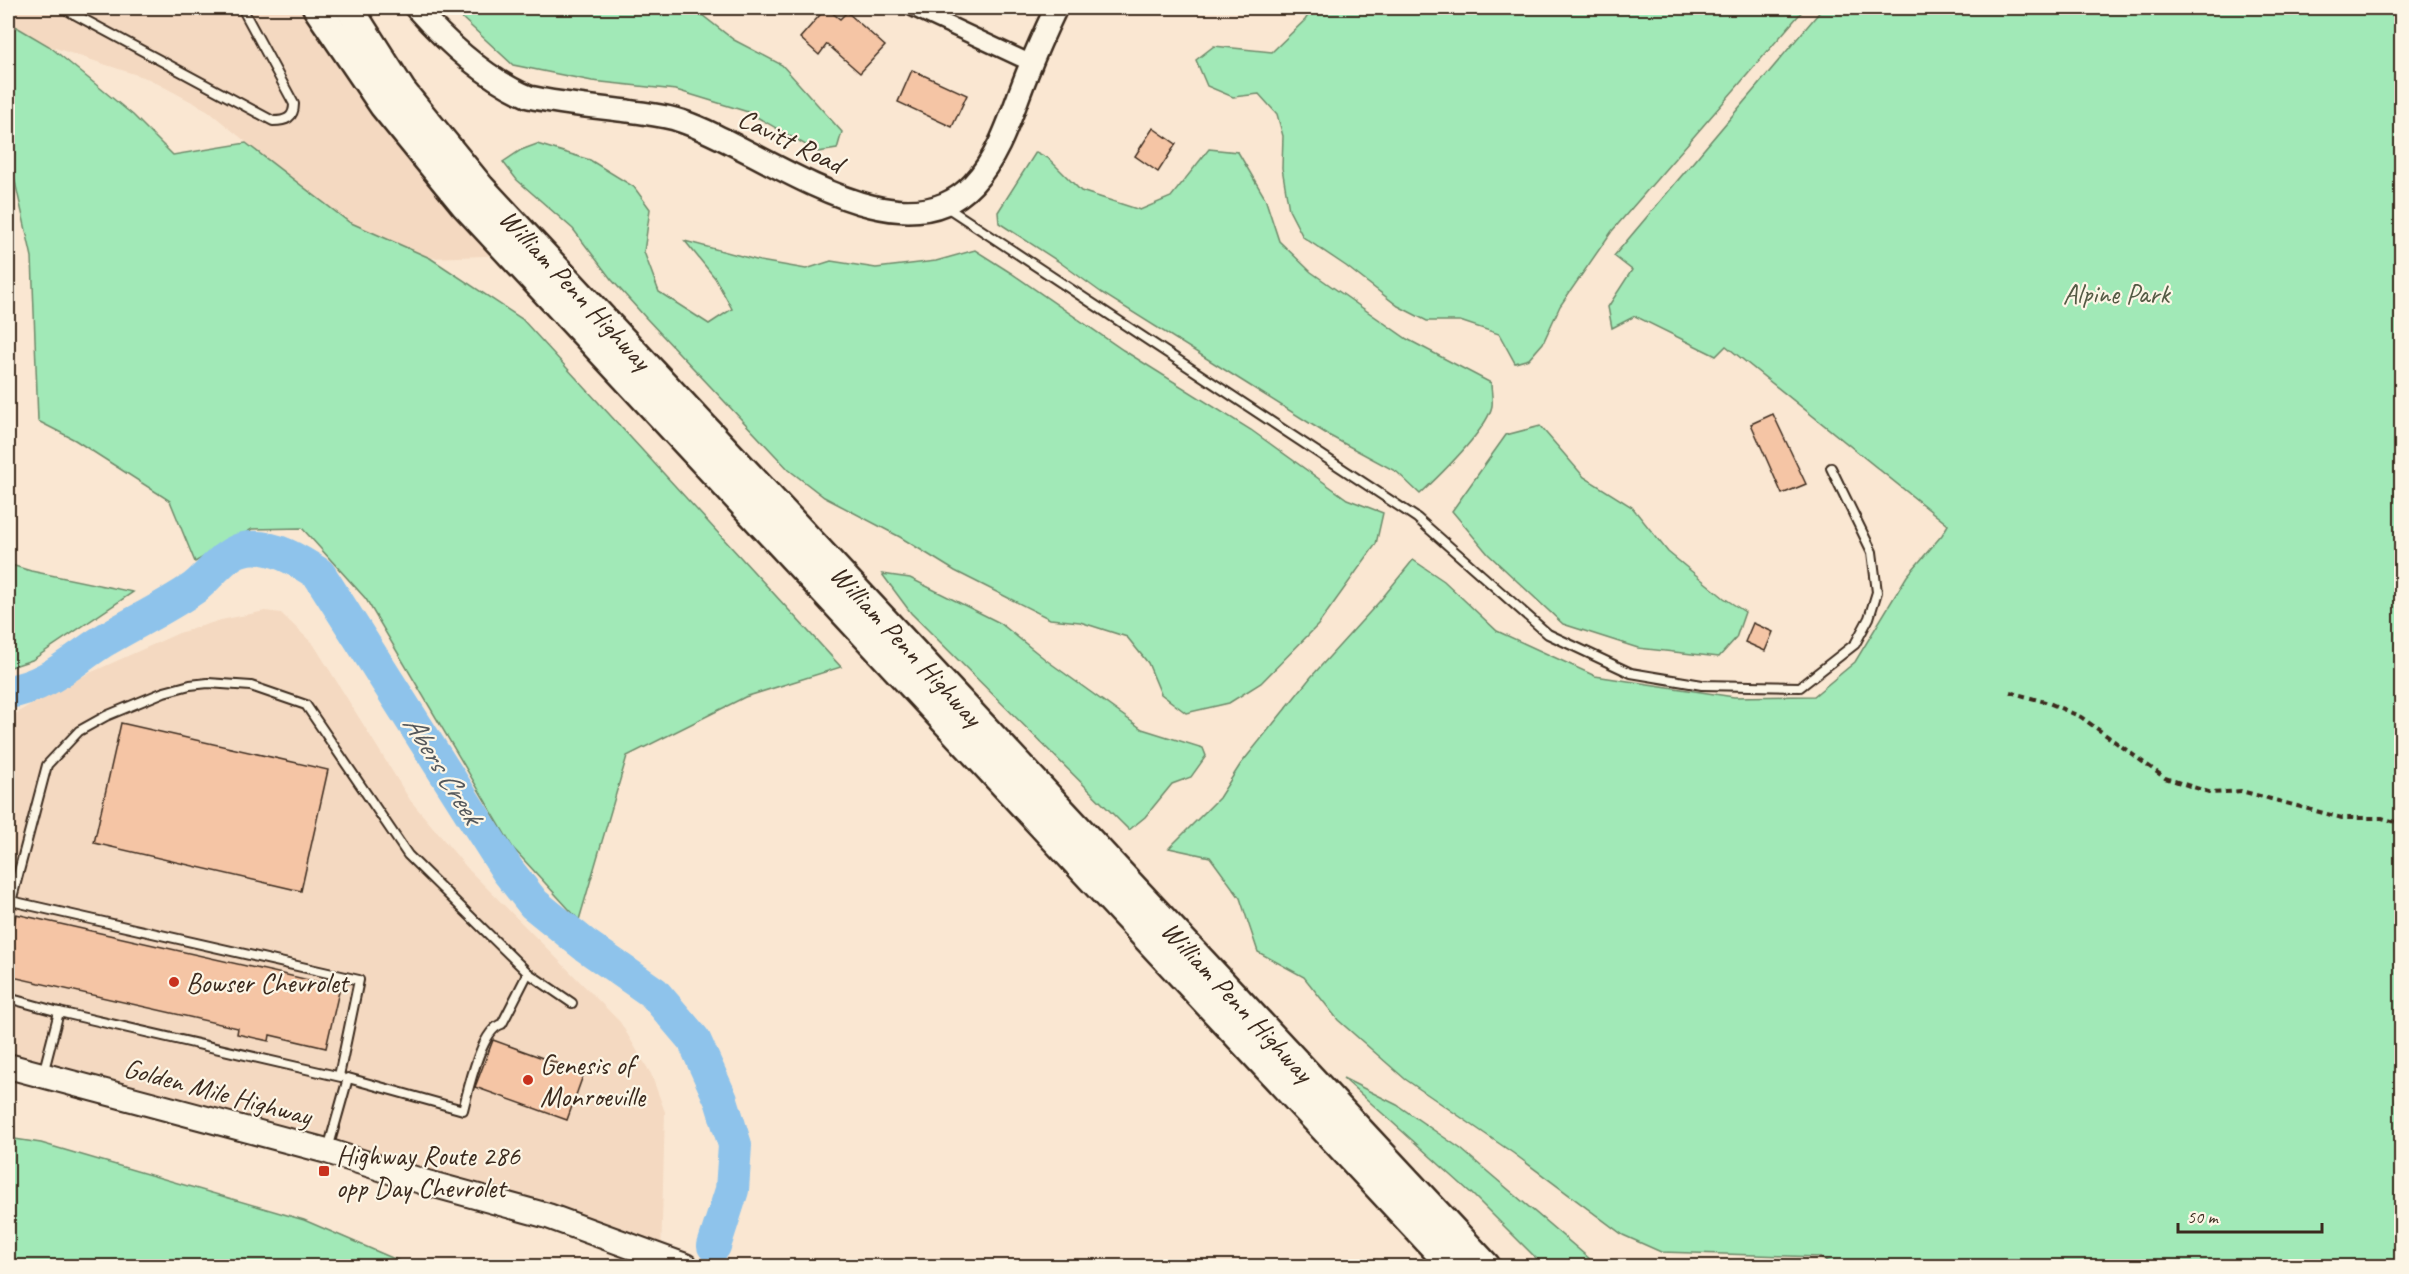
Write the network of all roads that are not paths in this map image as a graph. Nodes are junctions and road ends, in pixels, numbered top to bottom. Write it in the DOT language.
graph roads {
  1 [pos="64,8"];
  2 [pos="90,8"];
  3 [pos="242,8"];
  4 [pos="317,8"];
  5 [pos="349,8"];
  6 [pos="416,8"];
  7 [pos="913,8"];
  8 [pos="1056,8"];
  9 [pos="74,14"];
  10 [pos="1031,63"];
  11 [pos="941,204"];
  12 [pos="1831,468"];
  13 [pos="11,901"];
  14 [pos="8,913"];
  15 [pos="528,973"];
  16 [pos="8,999"];
  17 [pos="572,1003"];
  18 [pos="59,1012"];
  19 [pos="8,1066"];
  20 [pos="43,1075"];
  21 [pos="339,1076"];
  22 [pos="348,1078"];
  23 [pos="327,1151"];
  24 [pos="685,1266"];
  25 [pos="1452,1266"];
  26 [pos="1486,1266"];
  1 -- 9 [label="lane"];
  2 -- 9 [label="lane"];
  3 -- 9 [label="lane"];
  4 -- 25 [label="highway, William Penn Highway"];
  5 -- 26 [label="highway, William Penn Highway"];
  6 -- 11 [label="street, Cavitt Road"];
  7 -- 10 [label="street"];
  8 -- 10 [label="street, Cavitt Road"];
  10 -- 11 [label="street, Cavitt Road"];
  11 -- 12 [label="lane"];
  13 -- 14 [label="lane"];
  13 -- 15 [label="lane"];
  13 -- 21 [label="lane"];
  15 -- 17 [label="lane"];
  15 -- 22 [label="lane"];
  16 -- 18 [label="lane"];
  18 -- 20 [label="lane"];
  18 -- 21 [label="lane"];
  19 -- 20 [label="main road, Golden Mile Highway"];
  20 -- 23 [label="main road, Golden Mile Highway"];
  21 -- 22 [label="lane"];
  22 -- 23 [label="lane"];
  23 -- 24 [label="main road, Golden Mile Highway"];
}
